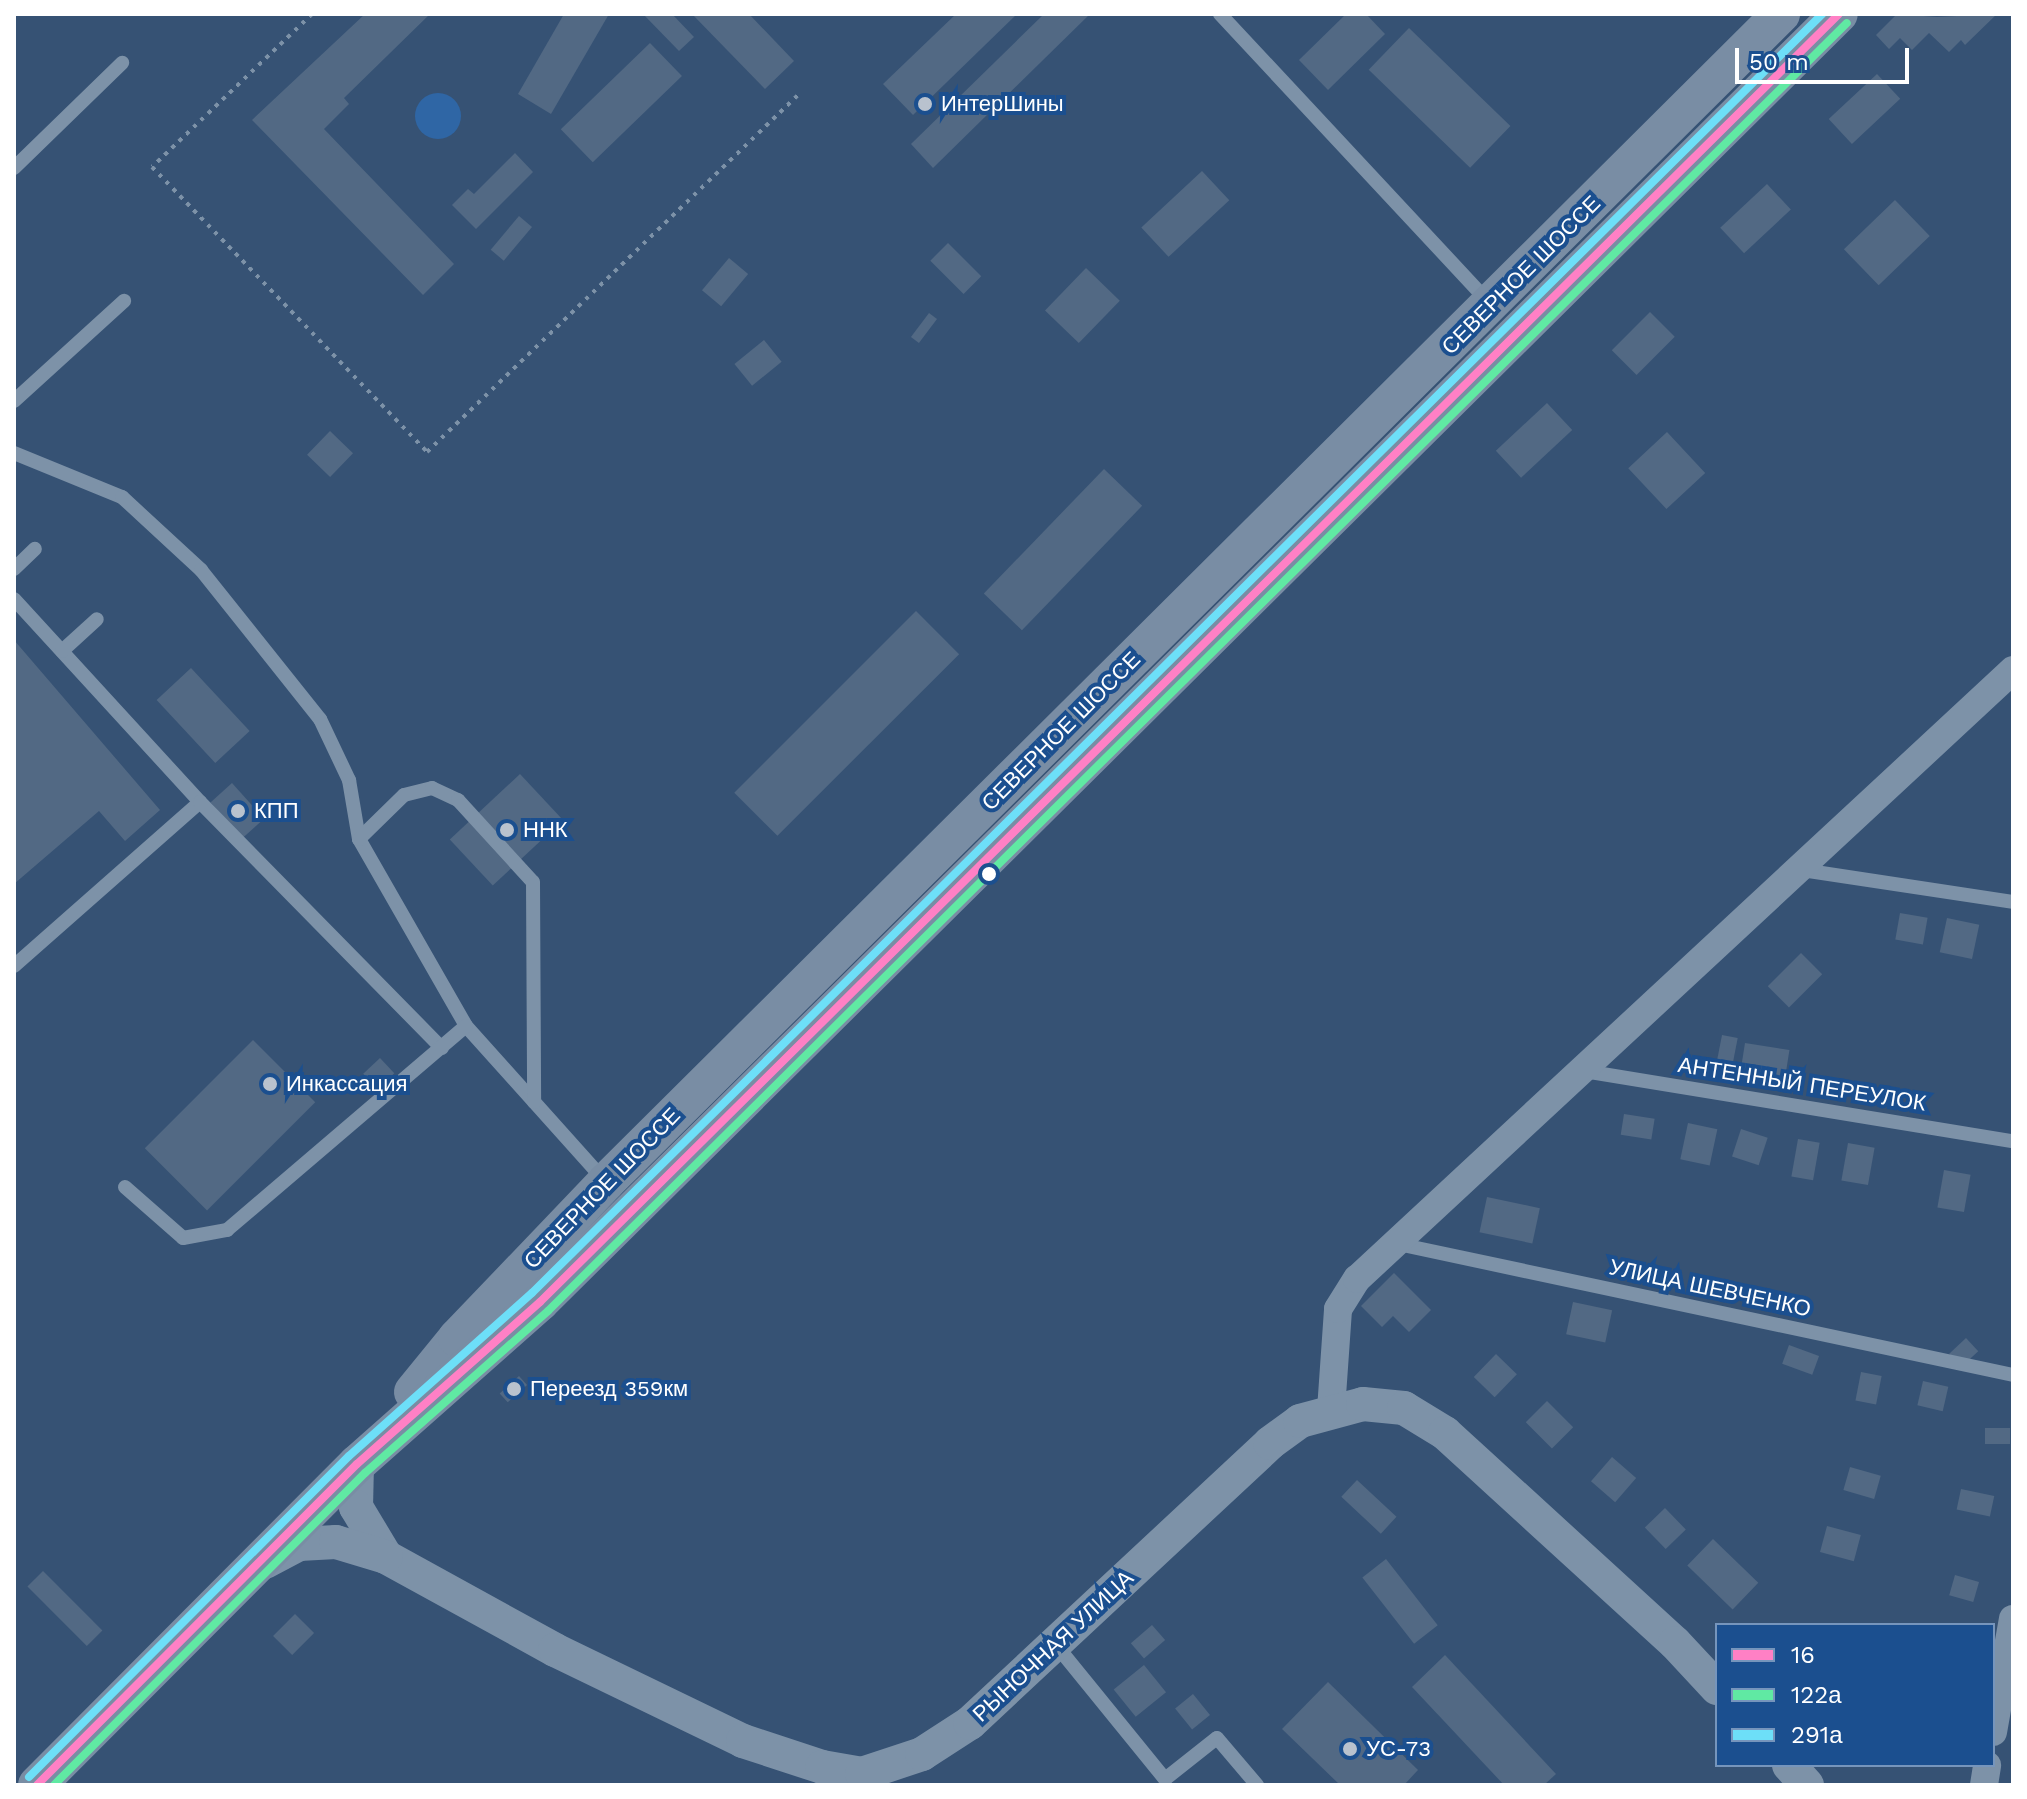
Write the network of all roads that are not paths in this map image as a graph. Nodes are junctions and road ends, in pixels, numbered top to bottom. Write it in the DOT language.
graph roads {
  1 [pos="1220,14"];
  2 [pos="1781,14"];
  3 [pos="1839,14"];
  4 [pos="122,63"];
  5 [pos="14,168"];
  6 [pos="124,301"];
  7 [pos="1492,305"];
  8 [pos="1520,333"];
  9 [pos="14,401"];
  10 [pos="14,453"];
  11 [pos="35,549"];
  12 [pos="14,569"];
  13 [pos="14,599"];
  14 [pos="97,619"];
  15 [pos="62,651"];
  16 [pos="2013,670"];
  17 [pos="200,802"];
  18 [pos="359,839"];
  19 [pos="1802,870"];
  20 [pos="2013,902"];
  21 [pos="14,966"];
  22 [pos="466,1026"];
  23 [pos="442,1048"];
  24 [pos="1584,1071"];
  25 [pos="534,1102"];
  26 [pos="2013,1141"];
  27 [pos="606,1182"];
  28 [pos="125,1187"];
  29 [pos="632,1211"];
  30 [pos="1398,1244"];
  31 [pos="2013,1375"];
  32 [pos="1331,1410"];
  33 [pos="357,1464"];
  34 [pos="386,1557"];
  35 [pos="252,1570"];
  36 [pos="2013,1619"];
  37 [pos="1056,1645"];
  38 [pos="1715,1686"];
  39 [pos="1995,1721"];
  40 [pos="1791,1767"];
  41 [pos="856,1779"];
  42 [pos="1160,1782"];
  43 [pos="37,1785"];
  44 [pos="1257,1785"];
  45 [pos="1807,1785"];
  1 -- 7 [label="lane"];
  2 -- 7 [label="main road, СЕВЕРНОЕ ШОССЕ"];
  3 -- 8 [label="main road, СЕВЕРНОЕ ШОССЕ"];
  4 -- 5 [label="lane"];
  6 -- 9 [label="lane"];
  7 -- 8 [label="main road"];
  7 -- 27 [label="main road, СЕВЕРНОЕ ШОССЕ"];
  8 -- 29 [label="main road, СЕВЕРНОЕ ШОССЕ"];
  10 -- 18 [label="lane"];
  11 -- 12 [label="lane"];
  13 -- 15 [label="lane"];
  14 -- 15 [label="lane"];
  15 -- 17 [label="lane"];
  16 -- 19 [label="street"];
  17 -- 21 [label="lane"];
  17 -- 23 [label="lane"];
  18 -- 22 [label="lane"];
  18 -- 25 [label="lane"];
  19 -- 20 [label="lane"];
  19 -- 24 [label="street"];
  22 -- 23 [label="lane"];
  22 -- 25 [label="lane"];
  23 -- 28 [label="lane"];
  24 -- 26 [label="lane, АНТЕННЫЙ ПЕРЕУЛОК"];
  24 -- 30 [label="street"];
  25 -- 27 [label="lane"];
  27 -- 29 [label="lane"];
  27 -- 33 [label="main road, СЕВЕРНОЕ ШОССЕ"];
  29 -- 33 [label="main road, СЕВЕРНОЕ ШОССЕ"];
  30 -- 31 [label="lane, УЛИЦА ШЕВЧЕНКО"];
  30 -- 32 [label="street"];
  32 -- 37 [label="street, РЫНОЧНАЯ УЛИЦА"];
  32 -- 38 [label="street, РЫНОЧНАЯ УЛИЦА"];
  33 -- 34 [label="street"];
  33 -- 35 [label="main road, СЕВЕРНОЕ ШОССЕ"];
  34 -- 35 [label="street, РЫНОЧНАЯ УЛИЦА"];
  34 -- 41 [label="street, РЫНОЧНАЯ УЛИЦА"];
  35 -- 43 [label="main road, СЕВЕРНОЕ ШОССЕ"];
  36 -- 39 [label="street"];
  37 -- 41 [label="street, РЫНОЧНАЯ УЛИЦА"];
  37 -- 42 [label="lane"];
  40 -- 45 [label="street"];
  42 -- 44 [label="lane"];
}
